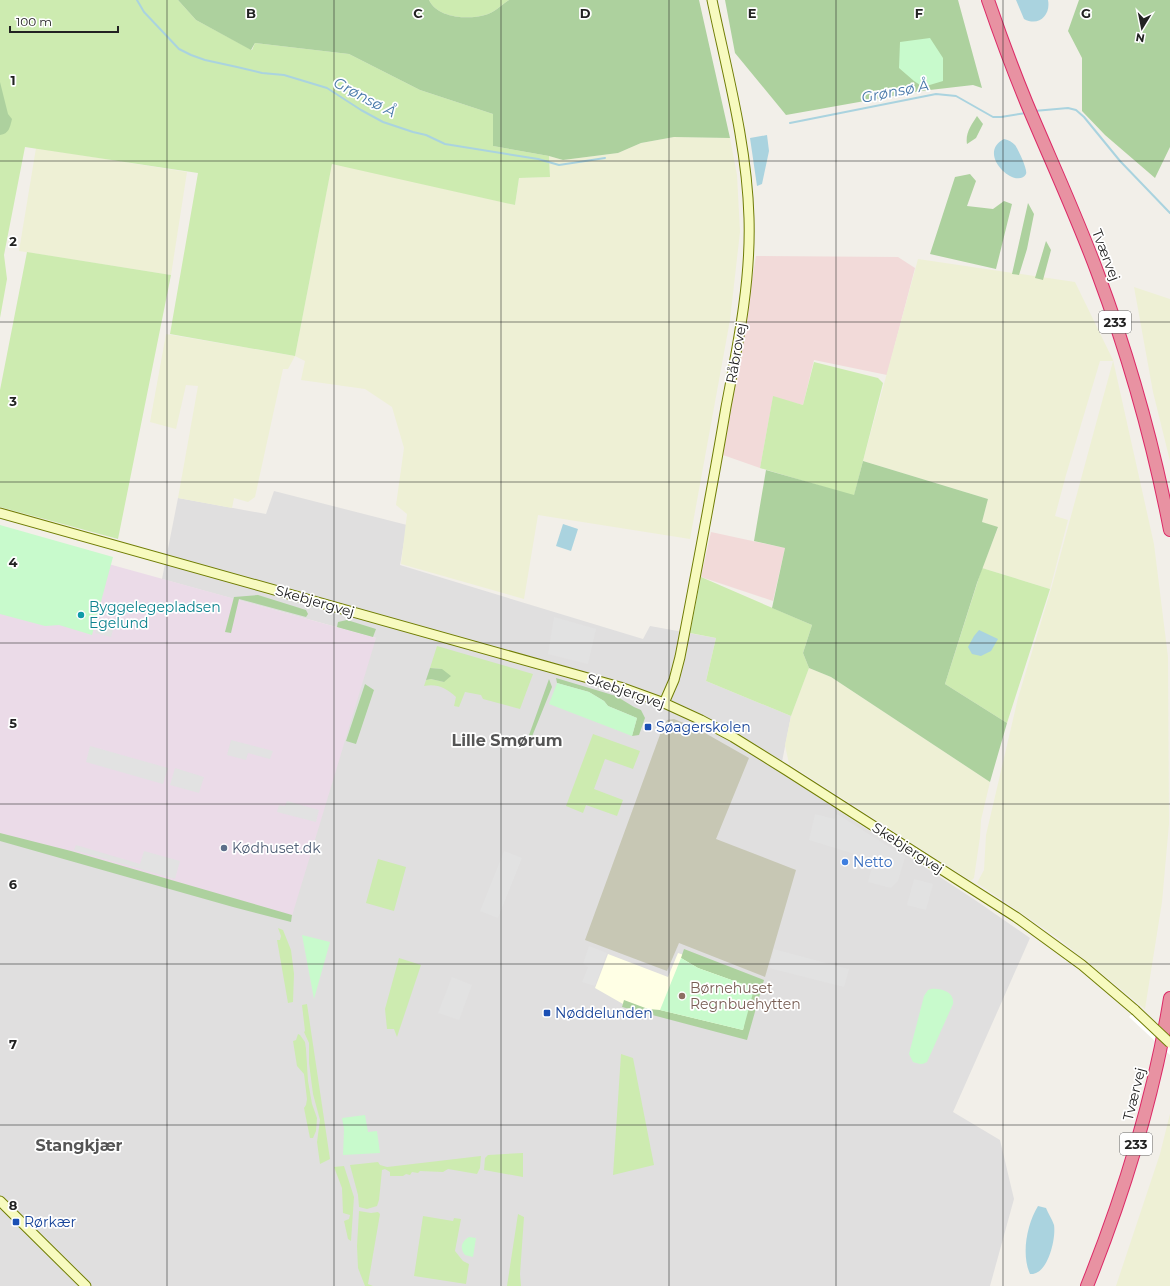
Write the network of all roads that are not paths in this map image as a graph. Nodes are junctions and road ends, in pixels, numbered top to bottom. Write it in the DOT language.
graph roads {
  1 [pos="712,0"];
  2 [pos="988,0"];
  3 [pos="0,513"];
  4 [pos="1170,530"];
  5 [pos="664,703"];
  6 [pos="1170,998"];
  7 [pos="1170,1043"];
  8 [pos="0,1201"];
  9 [pos="86,1286"];
  10 [pos="1087,1286"];
  1 -- 5 [label="street, Råbrovej"];
  2 -- 4 [label="highway, Tværvej / 233"];
  3 -- 5 [label="street, Skebjergvej"];
  5 -- 7 [label="street, Skebjergvej, bridge"];
  6 -- 10 [label="highway, Tværvej / 233"];
  8 -- 9 [label="street"];
}
